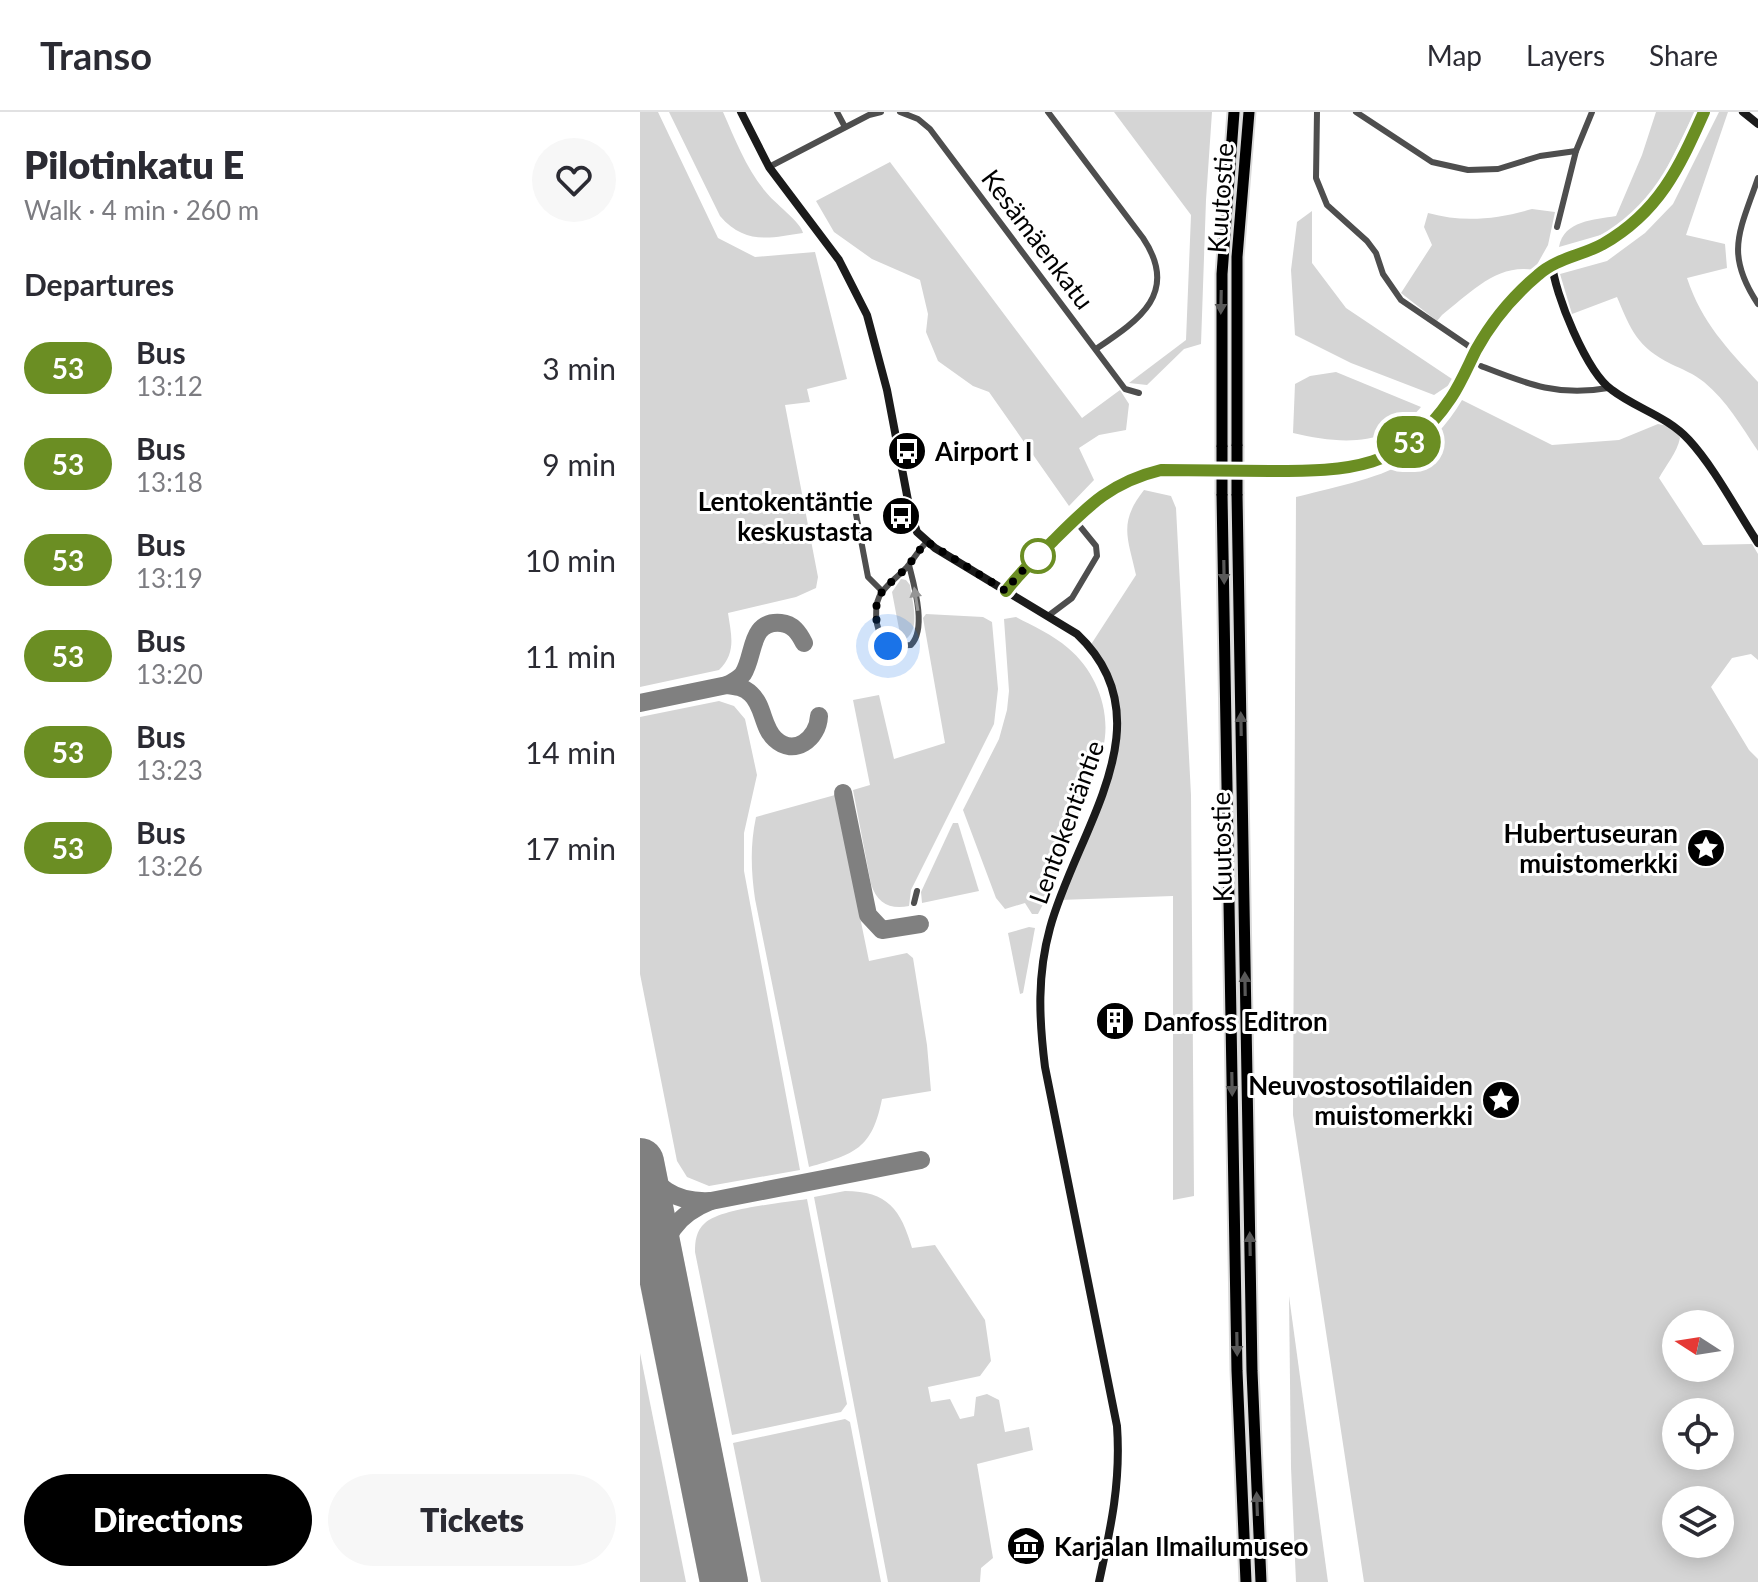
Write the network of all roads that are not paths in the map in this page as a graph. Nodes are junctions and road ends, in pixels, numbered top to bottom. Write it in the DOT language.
graph roads {
  1 [pos="741,112"];
  2 [pos="837,112"];
  3 [pos="881,112"];
  4 [pos="900,112"];
  5 [pos="1048,112"];
  6 [pos="1232,112"];
  7 [pos="1250,112"];
  8 [pos="1317,112"];
  9 [pos="1592,112"];
  10 [pos="1704,112"];
  11 [pos="1743,112"];
  12 [pos="1360,113"];
  13 [pos="1758,124"];
  14 [pos="845,127"];
  15 [pos="1576,151"];
  16 [pos="769,167"];
  17 [pos="1758,178"];
  18 [pos="1557,227"];
  19 [pos="1552,263"];
  20 [pos="1758,304"];
  21 [pos="1096,349"];
  22 [pos="1476,351"];
  23 [pos="1481,366"];
  24 [pos="1608,388"];
  25 [pos="1139,393"];
  26 [pos="856,514"];
  27 [pos="1074,519"];
  28 [pos="927,542"];
  29 [pos="1758,543"];
  30 [pos="909,565"];
  31 [pos="881,590"];
  32 [pos="1006,591"];
  33 [pos="1048,616"];
  34 [pos="917,891"];
  35 [pos="914,903"];
  36 [pos="1099,1582"];
  37 [pos="1246,1582"];
  38 [pos="1261,1582"];
  1 -- 16 [label="street"];
  2 -- 14 [label="street"];
  3 -- 14 [label="street"];
  4 -- 21 [label="street, Kesämäenkatu"];
  5 -- 21 [label="street"];
  6 -- 37 [label="highway, Kuutostie, one-way, bridge"];
  38 -- 7 [label="highway, Kuutostie, one-way, bridge"];
  8 -- 22 [label="street"];
  9 -- 15 [label="street"];
  10 -- 19 [label="street"];
  11 -- 13 [label="street"];
  12 -- 15 [label="street"];
  14 -- 16 [label="street"];
  15 -- 18 [label="street"];
  16 -- 28 [label="street"];
  17 -- 20 [label="street"];
  19 -- 22 [label="street"];
  19 -- 24 [label="street"];
  21 -- 25 [label="street, Kesämäenkatu"];
  22 -- 27 [label="street"];
  23 -- 24 [label="street"];
  24 -- 29 [label="street"];
  26 -- 31 [label="street"];
  27 -- 32 [label="street"];
  27 -- 33 [label="street"];
  28 -- 30 [label="street"];
  28 -- 32 [label="street, Lentokentäntie"];
  30 -- 31 [label="street"];
  31 -- 30 [label="street, one-way"];
  32 -- 33 [label="street, Lentokentäntie"];
  33 -- 36 [label="street, Lentokentäntie"];
  34 -- 35 [label="street"];
}
